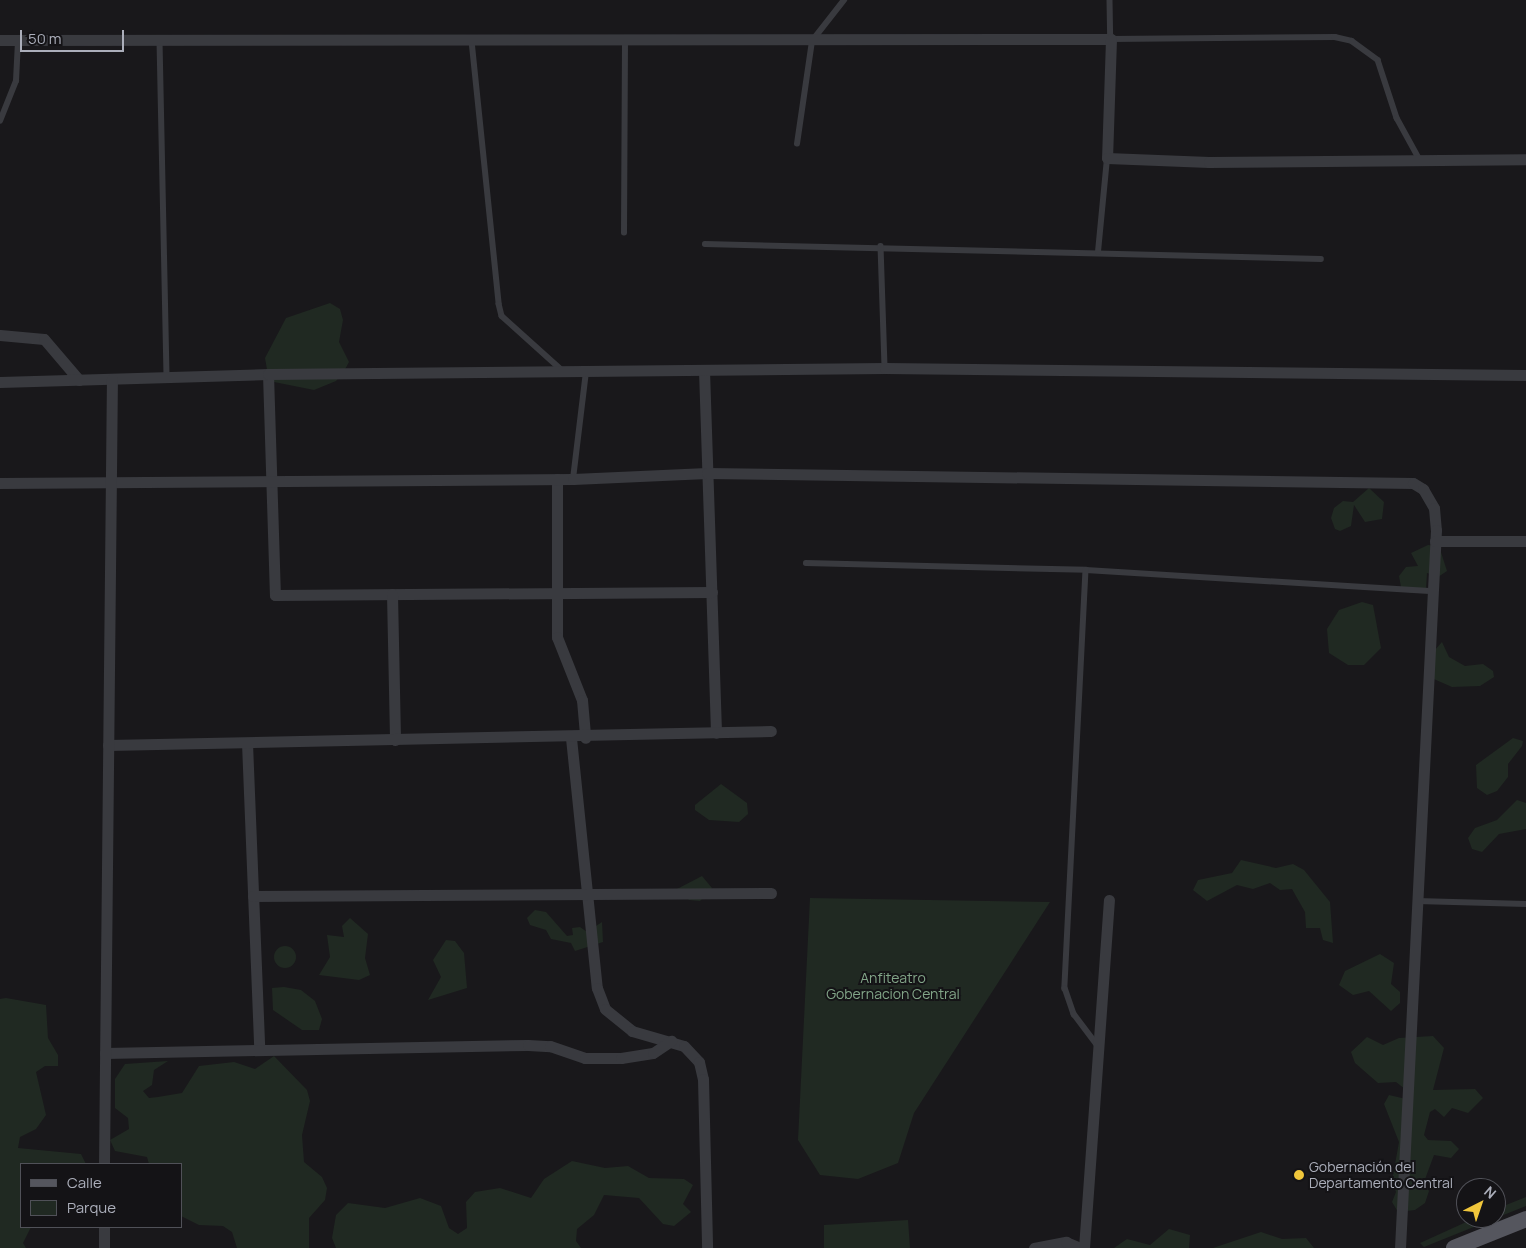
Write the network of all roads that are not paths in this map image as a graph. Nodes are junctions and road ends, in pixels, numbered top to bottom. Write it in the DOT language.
graph roads {
  1 [pos="844,0"];
  2 [pos="1110,0"];
  3 [pos="1111,39"];
  4 [pos="0,40"];
  5 [pos="18,40"];
  6 [pos="160,41"];
  7 [pos="472,41"];
  8 [pos="625,41"];
  9 [pos="812,41"];
  10 [pos="0,121"];
  11 [pos="797,144"];
  12 [pos="1107,158"];
  13 [pos="1526,159"];
  14 [pos="1420,160"];
  15 [pos="624,233"];
  16 [pos="705,244"];
  17 [pos="881,246"];
  18 [pos="1098,252"];
  19 [pos="1320,259"];
  20 [pos="0,335"];
  21 [pos="885,368"];
  22 [pos="704,370"];
  23 [pos="564,371"];
  24 [pos="586,372"];
  25 [pos="268,374"];
  26 [pos="1526,375"];
  27 [pos="167,376"];
  28 [pos="112,379"];
  29 [pos="79,380"];
  30 [pos="0,382"];
  31 [pos="707,473"];
  32 [pos="557,479"];
  33 [pos="573,479"];
  34 [pos="110,480"];
  35 [pos="272,481"];
  36 [pos="0,482"];
  37 [pos="1435,541"];
  38 [pos="1526,541"];
  39 [pos="806,563"];
  40 [pos="1086,570"];
  41 [pos="1433,591"];
  42 [pos="712,592"];
  43 [pos="558,593"];
  44 [pos="392,594"];
  45 [pos="771,731"];
  46 [pos="716,733"];
  47 [pos="571,738"];
  48 [pos="585,738"];
  49 [pos="395,740"];
  50 [pos="247,743"];
  51 [pos="108,745"];
  52 [pos="589,894"];
  53 [pos="771,894"];
  54 [pos="253,896"];
  55 [pos="1108,900"];
  56 [pos="1417,901"];
  57 [pos="1526,904"];
  58 [pos="672,1041"];
  59 [pos="1098,1045"];
  60 [pos="259,1047"];
  61 [pos="106,1053"];
  62 [pos="104,1163"];
  63 [pos="1526,1218"];
  64 [pos="104,1228"];
  65 [pos="1479,1243"];
  66 [pos="104,1248"];
  67 [pos="707,1248"];
  68 [pos="1034,1248"];
  69 [pos="1082,1248"];
  70 [pos="1400,1248"];
  71 [pos="1454,1248"];
  1 -- 9 [label="lane"];
  2 -- 3 [label="lane"];
  3 -- 9 [label="street"];
  3 -- 12 [label="street"];
  3 -- 14 [label="lane"];
  4 -- 5 [label="street"];
  5 -- 6 [label="street"];
  5 -- 10 [label="lane"];
  6 -- 7 [label="street"];
  6 -- 27 [label="lane"];
  7 -- 8 [label="street"];
  7 -- 23 [label="lane"];
  8 -- 9 [label="street"];
  8 -- 15 [label="lane"];
  9 -- 11 [label="lane"];
  12 -- 14 [label="street"];
  12 -- 18 [label="lane"];
  13 -- 14 [label="street"];
  16 -- 17 [label="lane"];
  17 -- 18 [label="lane"];
  17 -- 21 [label="lane"];
  18 -- 19 [label="lane"];
  20 -- 29 [label="street"];
  21 -- 22 [label="street"];
  21 -- 26 [label="street"];
  22 -- 24 [label="street"];
  22 -- 31 [label="street"];
  23 -- 24 [label="street"];
  23 -- 25 [label="street"];
  24 -- 33 [label="lane"];
  25 -- 27 [label="street"];
  25 -- 35 [label="street"];
  27 -- 28 [label="street"];
  28 -- 29 [label="street"];
  28 -- 34 [label="street"];
  29 -- 30 [label="street"];
  31 -- 33 [label="street"];
  31 -- 37 [label="street"];
  31 -- 42 [label="street"];
  32 -- 33 [label="street"];
  32 -- 35 [label="street"];
  32 -- 43 [label="street"];
  34 -- 35 [label="street"];
  34 -- 36 [label="street"];
  34 -- 51 [label="street"];
  35 -- 44 [label="street"];
  37 -- 38 [label="street"];
  37 -- 41 [label="street"];
  39 -- 40 [label="lane"];
  40 -- 41 [label="lane"];
  40 -- 59 [label="lane"];
  41 -- 56 [label="street"];
  42 -- 43 [label="street"];
  42 -- 46 [label="street"];
  43 -- 44 [label="street"];
  43 -- 48 [label="street"];
  44 -- 49 [label="street"];
  45 -- 46 [label="street"];
  46 -- 48 [label="street"];
  47 -- 48 [label="street"];
  47 -- 49 [label="street"];
  47 -- 52 [label="street"];
  49 -- 50 [label="street"];
  50 -- 51 [label="street"];
  50 -- 54 [label="street"];
  51 -- 61 [label="street"];
  52 -- 53 [label="street"];
  52 -- 54 [label="street"];
  52 -- 58 [label="street"];
  54 -- 60 [label="street"];
  55 -- 59 [label="street"];
  56 -- 57 [label="lane"];
  56 -- 70 [label="street"];
  58 -- 60 [label="street"];
  58 -- 67 [label="street"];
  59 -- 69 [label="street"];
  60 -- 61 [label="street"];
  61 -- 62 [label="street"];
  63 -- 65 [label="main road"];
  64 -- 66 [label="street"];
  65 -- 71 [label="main road"];
  68 -- 69 [label="street"];
}
